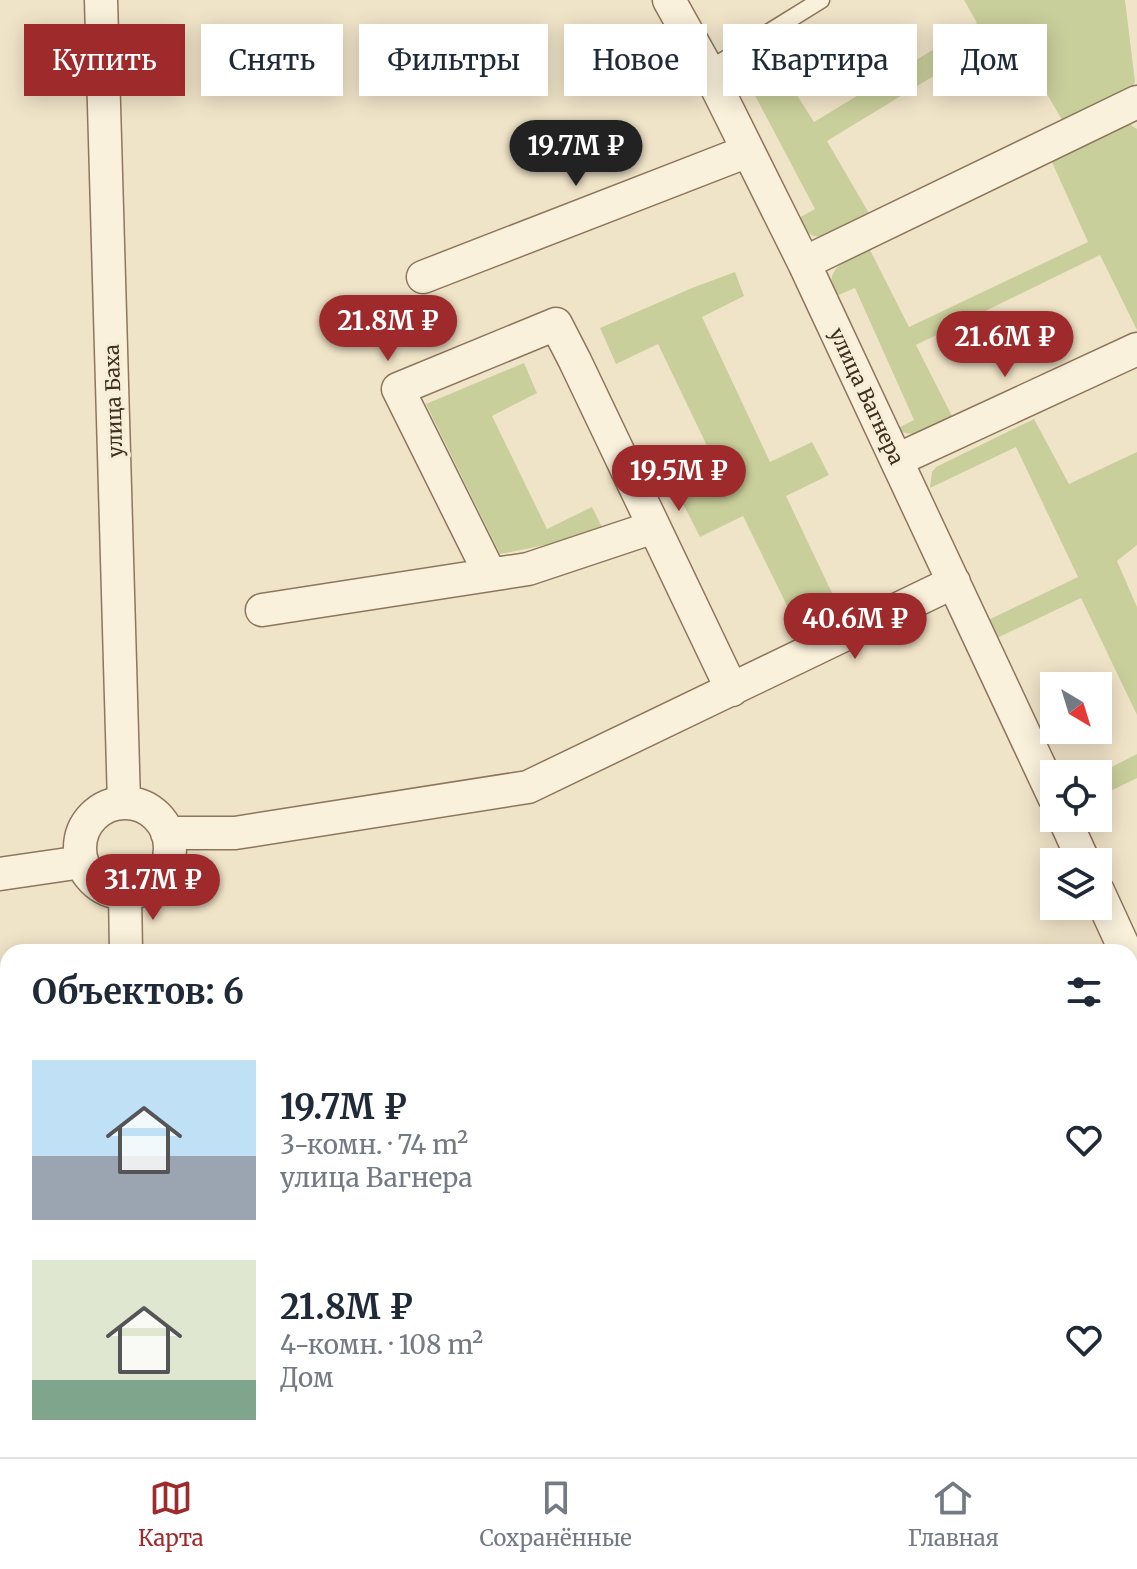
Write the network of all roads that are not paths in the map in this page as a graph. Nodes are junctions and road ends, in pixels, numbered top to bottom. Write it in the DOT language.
graph roads {
  1 [pos="101,0"];
  2 [pos="669,0"];
  3 [pos="821,0"];
  4 [pos="708,70"];
  5 [pos="1137,102"];
  6 [pos="748,151"];
  7 [pos="804,263"];
  8 [pos="423,277"];
  9 [pos="1137,349"];
  10 [pos="897,460"];
  11 [pos="654,527"];
  12 [pos="490,574"];
  13 [pos="954,582"];
  14 [pos="262,610"];
  15 [pos="732,690"];
  16 [pos="1040,767"];
  17 [pos="124,803"];
  18 [pos="167,833"];
  19 [pos="82,862"];
  20 [pos="0,874"];
  21 [pos="125,893"];
  22 [pos="1111,920"];
  23 [pos="126,944"];
  24 [pos="1122,944"];
  1 -- 17 [label="street, улица Баха"];
  2 -- 4 [label="street, улица Вагнера"];
  3 -- 4 [label="lane"];
  4 -- 6 [label="street, улица Вагнера"];
  5 -- 7 [label="street"];
  6 -- 7 [label="street, улица Вагнера"];
  6 -- 8 [label="street"];
  7 -- 10 [label="street, улица Вагнера"];
  9 -- 10 [label="street"];
  10 -- 13 [label="street, улица Вагнера"];
  11 -- 12 [label="street"];
  11 -- 12 [label="street"];
  11 -- 15 [label="street"];
  12 -- 14 [label="street"];
  13 -- 15 [label="street"];
  13 -- 16 [label="street, улица Вагнера"];
  15 -- 18 [label="street"];
  17 -- 18 [label="street"];
  17 -- 19 [label="street"];
  18 -- 21 [label="street"];
  19 -- 20 [label="street"];
  19 -- 21 [label="street"];
  21 -- 23 [label="street"];
  22 -- 24 [label="street"];
}
